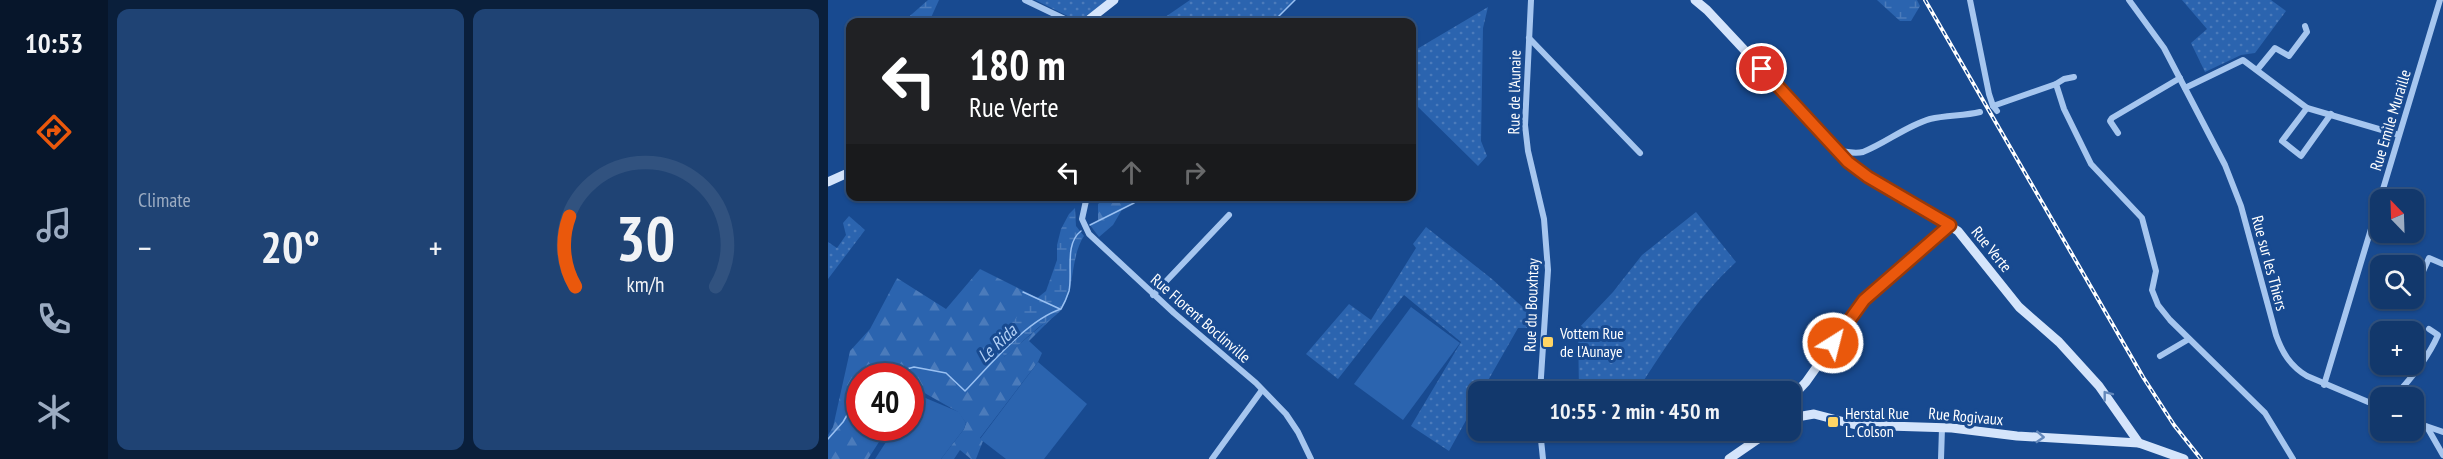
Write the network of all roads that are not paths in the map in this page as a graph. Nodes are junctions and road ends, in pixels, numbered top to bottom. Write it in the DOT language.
graph roads {
  1 [pos="1025,0"];
  2 [pos="1114,0"];
  3 [pos="1531,0"];
  4 [pos="1695,0"];
  5 [pos="1970,0"];
  6 [pos="2129,0"];
  7 [pos="2440,0"];
  8 [pos="1063,18"];
  9 [pos="1091,18"];
  10 [pos="2305,26"];
  11 [pos="1529,38"];
  12 [pos="2257,70"];
  13 [pos="2074,77"];
  14 [pos="2180,78"];
  15 [pos="2056,84"];
  16 [pos="2185,88"];
  17 [pos="2307,108"];
  18 [pos="1980,112"];
  19 [pos="2331,114"];
  20 [pos="2118,134"];
  21 [pos="2399,135"];
  22 [pos="1837,151"];
  23 [pos="1640,153"];
  24 [pos="846,174"];
  25 [pos="828,182"];
  26 [pos="1086,201"];
  27 [pos="1229,215"];
  28 [pos="1545,219"];
  29 [pos="1950,225"];
  30 [pos="2432,249"];
  31 [pos="2429,258"];
  32 [pos="2443,264"];
  33 [pos="2424,269"];
  34 [pos="1154,295"];
  35 [pos="2428,329"];
  36 [pos="2189,339"];
  37 [pos="2160,356"];
  38 [pos="1541,381"];
  39 [pos="2324,385"];
  40 [pos="1801,387"];
  41 [pos="2403,387"];
  42 [pos="1262,390"];
  43 [pos="2370,403"];
  44 [pos="1801,416"];
  45 [pos="2424,426"];
  46 [pos="2427,427"];
  47 [pos="1942,428"];
  48 [pos="2132,432"];
  49 [pos="2443,432"];
  50 [pos="1541,441"];
  51 [pos="1754,441"];
  52 [pos="2139,443"];
  53 [pos="2128,444"];
  54 [pos="2443,455"];
  55 [pos="2180,458"];
  56 [pos="1212,459"];
  57 [pos="1311,459"];
  58 [pos="1542,459"];
  59 [pos="1729,459"];
  60 [pos="1941,459"];
  61 [pos="2293,459"];
  1 -- 8 [label="street"];
  2 -- 9 [label="street"];
  3 -- 11 [label="street, Rue de l'Aunaie"];
  4 -- 22 [label="street, Rue Verte"];
  5 -- 15 [label="street"];
  6 -- 14 [label="street, Rue sur les Thiers"];
  7 -- 21 [label="street, Rue Emile Muraille"];
  10 -- 12 [label="street"];
  11 -- 23 [label="street"];
  11 -- 28 [label="street, Rue de l'Aunaie"];
  12 -- 16 [label="street"];
  12 -- 17 [label="street"];
  13 -- 15 [label="street"];
  14 -- 16 [label="street, Rue sur les Thiers"];
  14 -- 20 [label="street"];
  15 -- 36 [label="street"];
  16 -- 39 [label="street, Rue sur les Thiers"];
  17 -- 19 [label="street"];
  17 -- 19 [label="street"];
  18 -- 22 [label="street"];
  19 -- 21 [label="street"];
  21 -- 39 [label="street, Rue Emile Muraille"];
  22 -- 29 [label="street, Rue Verte"];
  24 -- 25 [label="street"];
  26 -- 34 [label="street, Rue Florent Boclinville"];
  27 -- 34 [label="street"];
  28 -- 38 [label="street, Rue du Bouxhtay"];
  29 -- 40 [label="street"];
  48 -- 29 [label="street, Rue Verte, one-way"];
  30 -- 31 [label="street"];
  31 -- 32 [label="street"];
  31 -- 33 [label="street"];
  34 -- 42 [label="street, Rue Florent Boclinville"];
  35 -- 41 [label="street"];
  36 -- 37 [label="street"];
  36 -- 61 [label="street"];
  39 -- 43 [label="street, Rue sur les Thiers"];
  42 -- 56 [label="street"];
  42 -- 57 [label="street, Rue Florent Boclinville"];
  44 -- 47 [label="street, Rue Rogivaux"];
  45 -- 46 [label="street"];
  46 -- 49 [label="street"];
  46 -- 54 [label="street"];
  47 -- 53 [label="street, Rue Rogivaux, one-way"];
  47 -- 60 [label="street"];
  48 -- 52 [label="street, Rue Verte"];
  48 -- 53 [label="street"];
  50 -- 58 [label="street"];
  51 -- 59 [label="street"];
  52 -- 53 [label="street, Rue Rogivaux"];
  52 -- 55 [label="street"];
}
